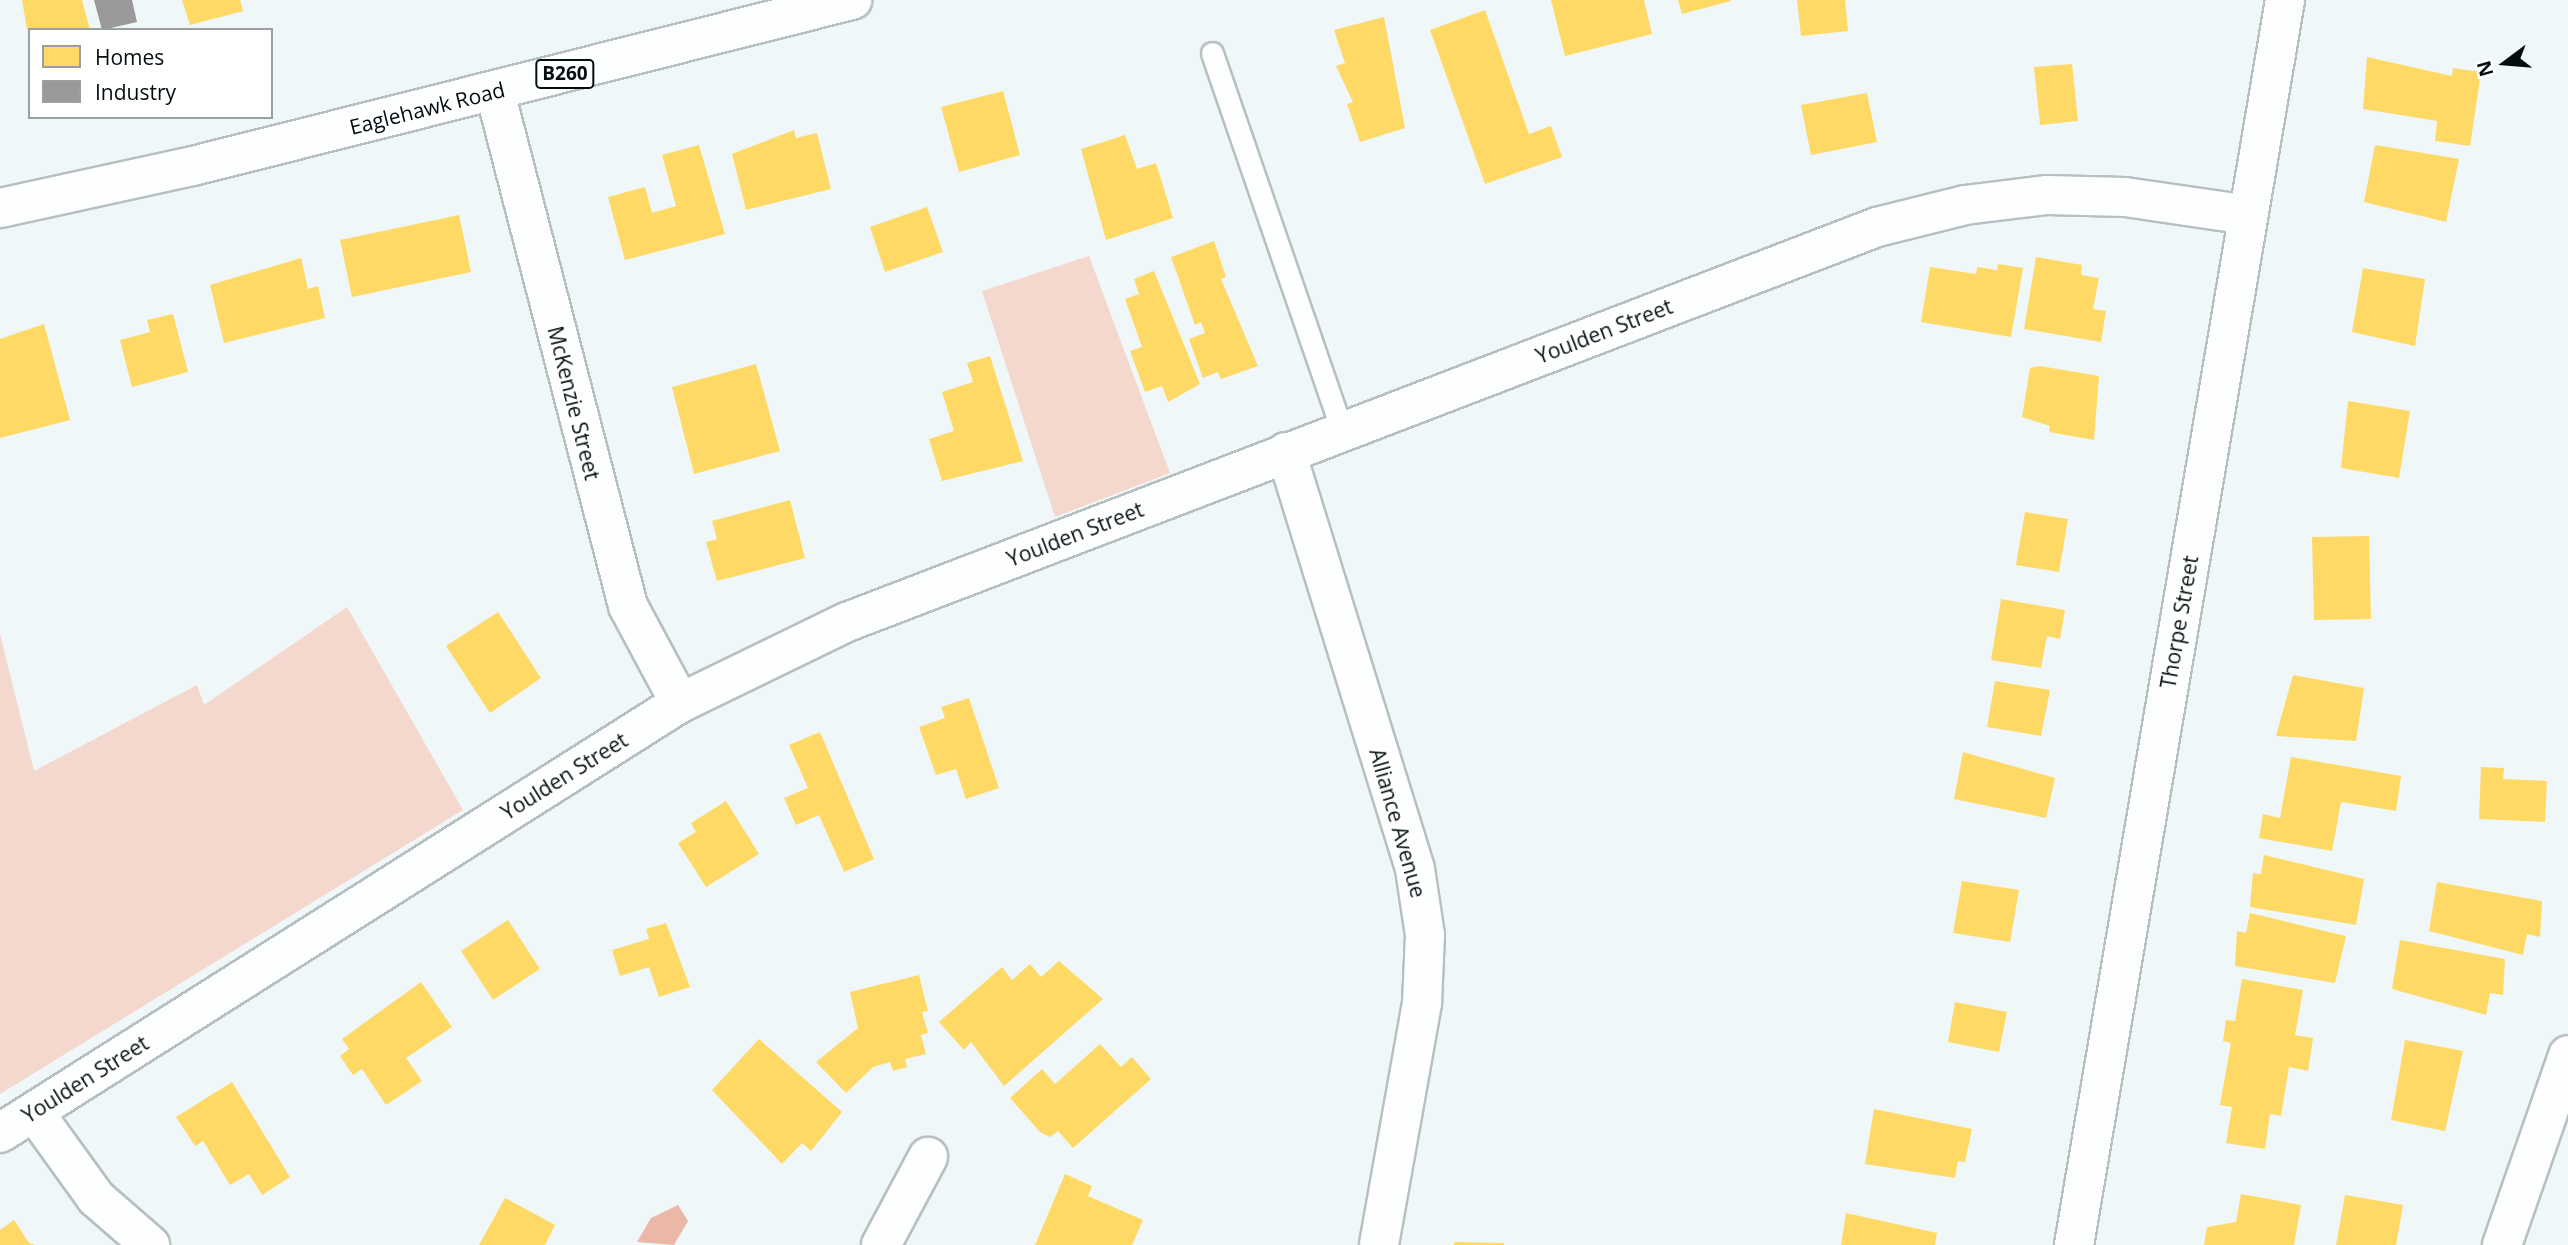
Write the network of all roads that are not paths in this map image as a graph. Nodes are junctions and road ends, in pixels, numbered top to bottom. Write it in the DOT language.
graph roads {
  1 [pos="852,0"];
  2 [pos="2285,0"];
  3 [pos="1212,53"];
  4 [pos="495,92"];
  5 [pos="0,208"];
  6 [pos="2248,215"];
  7 [pos="1342,431"];
  8 [pos="1286,452"];
  9 [pos="680,703"];
  10 [pos="2568,1055"];
  11 [pos="34,1112"];
  12 [pos="0,1133"];
  13 [pos="928,1157"];
  14 [pos="150,1245"];
  15 [pos="881,1245"];
  16 [pos="1379,1245"];
  17 [pos="2074,1245"];
  18 [pos="2502,1245"];
  1 -- 4 [label="street, Eaglehawk Road / B260"];
  2 -- 6 [label="street, Thorpe Street"];
  3 -- 7 [label="lane"];
  4 -- 5 [label="street, Eaglehawk Road / B260"];
  4 -- 9 [label="street, McKenzie Street"];
  6 -- 7 [label="street, Youlden Street"];
  6 -- 17 [label="street, Thorpe Street"];
  7 -- 8 [label="street, Youlden Street"];
  8 -- 9 [label="street, Youlden Street"];
  8 -- 16 [label="street, Alliance Avenue"];
  9 -- 11 [label="street, Youlden Street"];
  10 -- 18 [label="street"];
  11 -- 12 [label="street, Youlden Street"];
  11 -- 14 [label="street"];
  13 -- 15 [label="street"];
}
